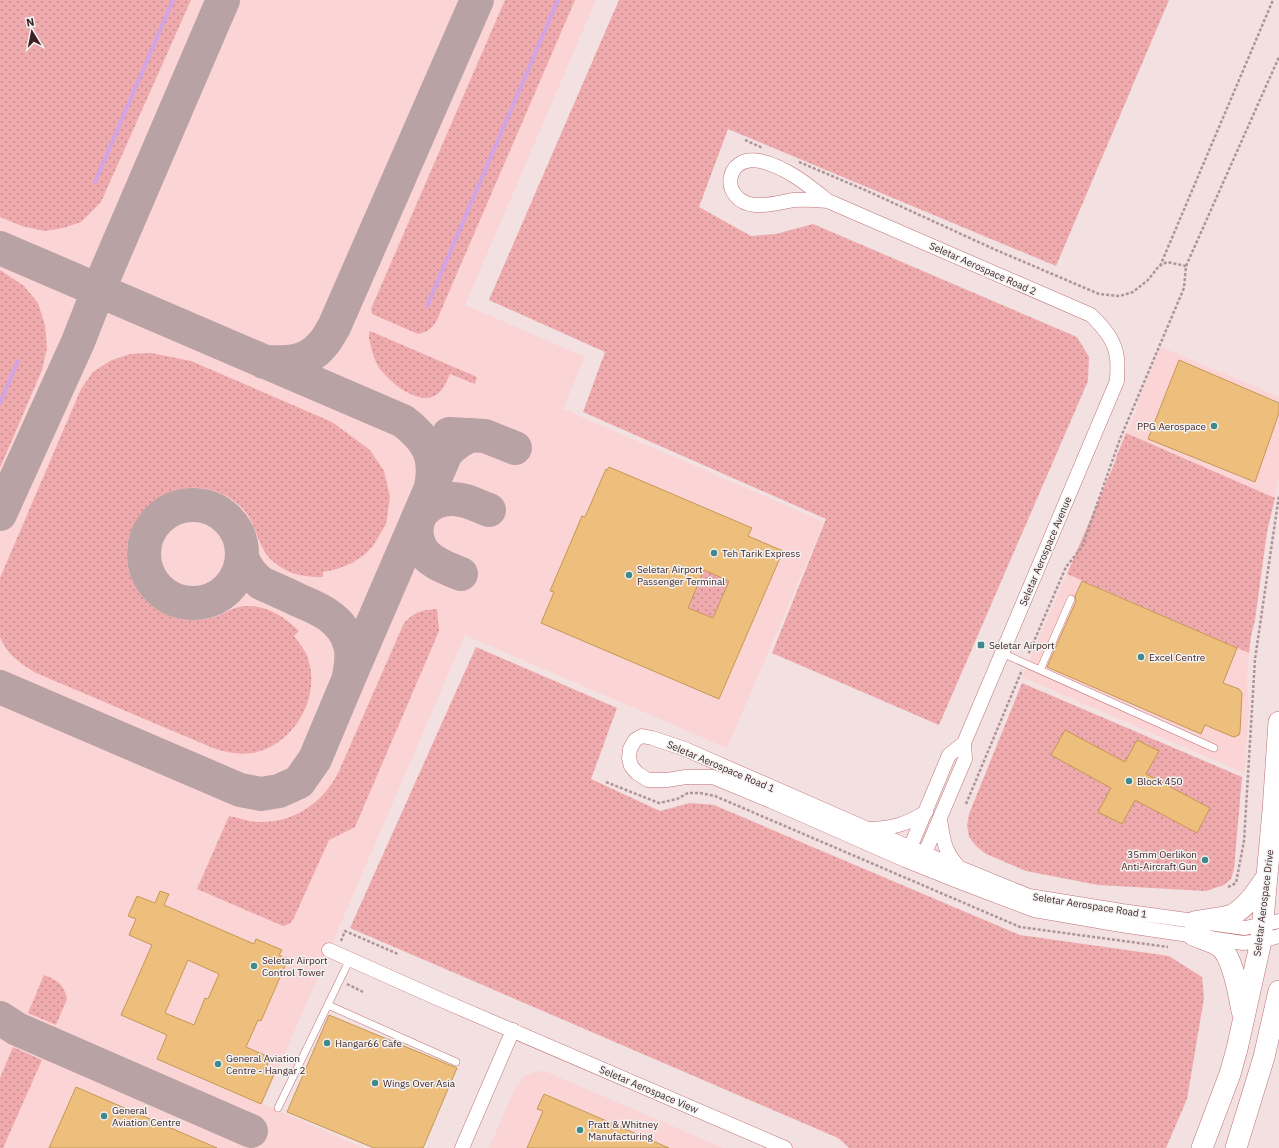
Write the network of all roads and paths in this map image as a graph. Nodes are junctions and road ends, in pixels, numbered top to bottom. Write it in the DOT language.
graph roads {
  1 [pos="1273,0"];
  2 [pos="1279,57"];
  3 [pos="745,140"];
  4 [pos="766,149"];
  5 [pos="795,160"];
  6 [pos="828,201"];
  7 [pos="1159,266"];
  8 [pos="1186,266"];
  9 [pos="1117,358"];
  10 [pos="1279,495"];
  11 [pos="1071,599"];
  12 [pos="1002,653"];
  13 [pos="1025,663"];
  14 [pos="1040,670"];
  15 [pos="1279,722"];
  16 [pos="964,743"];
  17 [pos="1214,748"];
  18 [pos="606,782"];
  19 [pos="774,795"];
  20 [pos="966,804"];
  21 [pos="926,812"];
  22 [pos="940,817"];
  23 [pos="869,829"];
  24 [pos="908,854"];
  25 [pos="922,859"];
  26 [pos="959,867"];
  27 [pos="1266,878"];
  28 [pos="1228,888"];
  29 [pos="1193,929"];
  30 [pos="1270,931"];
  31 [pos="1168,948"];
  32 [pos="332,952"];
  33 [pos="398,954"];
  34 [pos="350,959"];
  35 [pos="339,981"];
  36 [pos="1279,991"];
  37 [pos="363,992"];
  38 [pos="328,1005"];
  39 [pos="1244,1018"];
  40 [pos="513,1030"];
  41 [pos="456,1062"];
  42 [pos="278,1108"];
  43 [pos="462,1148"];
  44 [pos="785,1148"];
  45 [pos="1202,1148"];
  46 [pos="1236,1148"];
  1 -- 7 [label="path"];
  2 -- 8 [label="path"];
  3 -- 4 [label="path"];
  5 -- 7 [label="path"];
  6 -- 6 [label="street, Seletar Aerospace Road 2"];
  6 -- 9 [label="street, Seletar Aerospace Road 2"];
  7 -- 8 [label="path"];
  8 -- 13 [label="path"];
  9 -- 12 [label="street, Seletar Aerospace Avenue"];
  10 -- 28 [label="path"];
  11 -- 14 [label="lane"];
  12 -- 13 [label="lane"];
  12 -- 16 [label="street, Seletar Aerospace Avenue"];
  13 -- 14 [label="lane"];
  13 -- 20 [label="path"];
  14 -- 17 [label="lane"];
  15 -- 27 [label="street, Seletar Aerospace Drive"];
  16 -- 21 [label="street, Seletar Aerospace Avenue"];
  16 -- 22 [label="street, Seletar Aerospace Avenue"];
  18 -- 31 [label="path"];
  19 -- 19 [label="street, Seletar Aerospace Road 1"];
  19 -- 23 [label="street, Seletar Aerospace Road 1"];
  19 -- 24 [label="street, Seletar Aerospace Road 1"];
  21 -- 23 [label="street"];
  21 -- 24 [label="street, Seletar Aerospace Avenue"];
  22 -- 25 [label="street, Seletar Aerospace Avenue"];
  22 -- 26 [label="street"];
  23 -- 24 [label="street, Seletar Aerospace Road 1"];
  24 -- 25 [label="street, Seletar Aerospace Road 1"];
  25 -- 26 [label="street, Seletar Aerospace Road 1"];
  25 -- 29 [label="street, Seletar Aerospace Road 1"];
  26 -- 29 [label="street, Seletar Aerospace Road 1"];
  27 -- 29 [label="street"];
  27 -- 30 [label="street, Seletar Aerospace Drive"];
  29 -- 30 [label="street, Seletar Aerospace Road 1"];
  29 -- 39 [label="street"];
  30 -- 39 [label="street, Seletar Aerospace Drive"];
  32 -- 33 [label="path"];
  32 -- 34 [label="street, Seletar Aerospace View"];
  34 -- 35 [label="lane"];
  34 -- 40 [label="street, Seletar Aerospace View"];
  35 -- 37 [label="path"];
  35 -- 38 [label="lane"];
  36 -- 46 [label="street"];
  38 -- 41 [label="lane"];
  38 -- 42 [label="lane"];
  39 -- 45 [label="street, Seletar Aerospace Drive"];
  40 -- 43 [label="street"];
  40 -- 44 [label="street, Seletar Aerospace View"];
}
